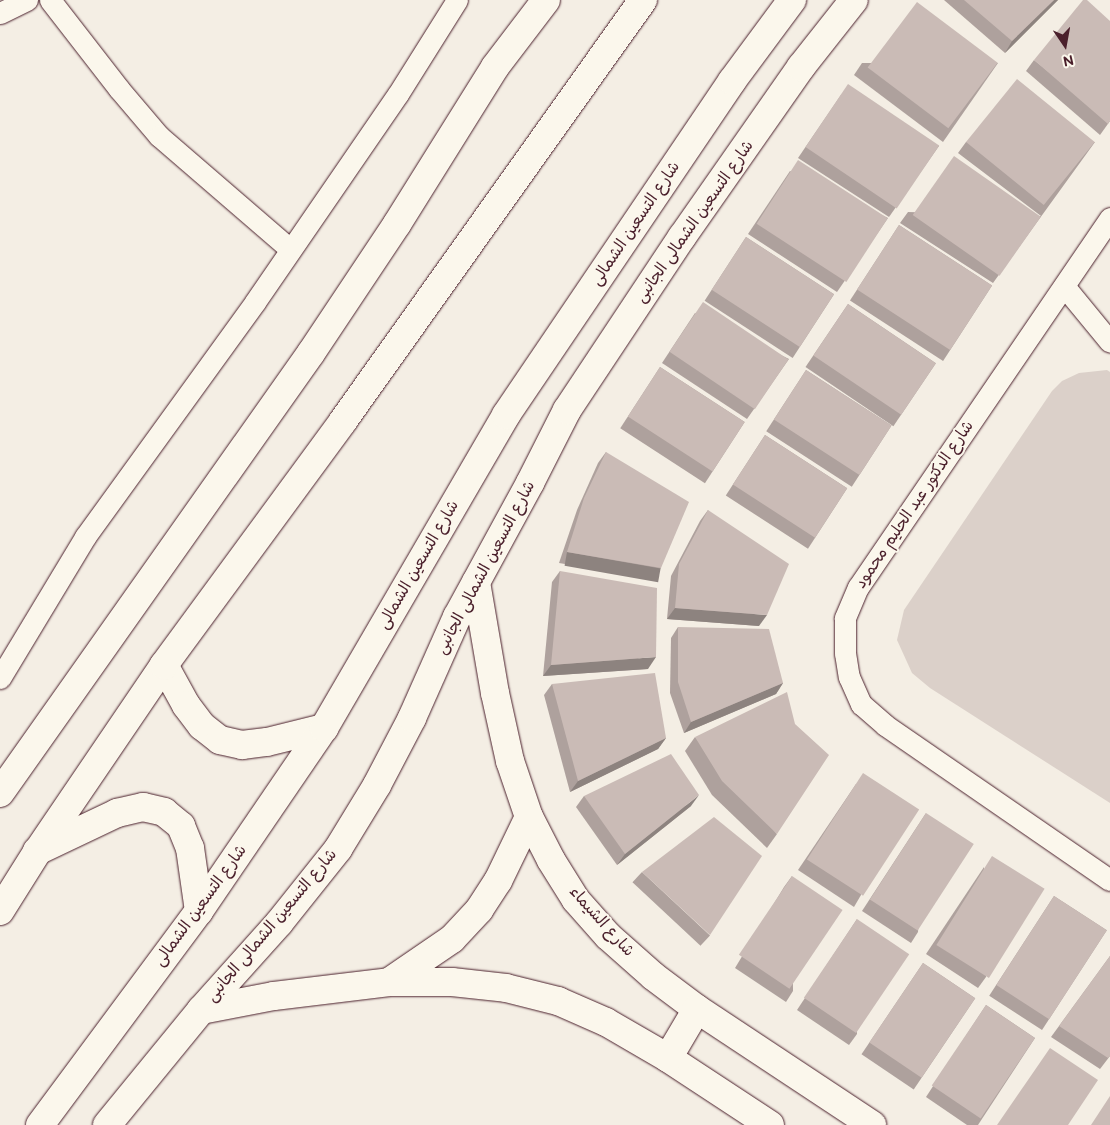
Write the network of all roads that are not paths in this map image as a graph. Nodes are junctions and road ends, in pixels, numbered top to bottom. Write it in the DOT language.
graph roads {
  1 [pos="27,0"];
  2 [pos="50,0"];
  3 [pos="457,0"];
  4 [pos="546,0"];
  5 [pos="643,0"];
  6 [pos="792,0"];
  7 [pos="854,0"];
  8 [pos="0,13"];
  9 [pos="1110,218"];
  10 [pos="290,249"];
  11 [pos="1064,286"];
  12 [pos="1110,342"];
  13 [pos="476,582"];
  14 [pos="164,666"];
  15 [pos="0,678"];
  16 [pos="324,728"];
  17 [pos="0,793"];
  18 [pos="529,817"];
  19 [pos="37,852"];
  20 [pos="1110,880"];
  21 [pos="0,911"];
  22 [pos="199,911"];
  23 [pos="389,982"];
  24 [pos="201,1010"];
  25 [pos="697,1010"];
  26 [pos="668,1058"];
  27 [pos="40,1125"];
  28 [pos="107,1125"];
  29 [pos="770,1125"];
  30 [pos="872,1125"];
  1 -- 8 [label="street"];
  2 -- 10 [label="street"];
  3 -- 10 [label="street"];
  4 -- 17 [label="street"];
  5 -- 14 [label="street"];
  6 -- 16 [label="street, شارع التسعين الشمالى"];
  7 -- 13 [label="street, شارع التسعين الشمالى الجانبى"];
  9 -- 11 [label="street, شارع الدكتور عبد الحليم محمود"];
  10 -- 15 [label="street"];
  11 -- 12 [label="street"];
  11 -- 20 [label="street, شارع الدكتور عبد الحليم محمود"];
  13 -- 18 [label="street, شارع الشيماء"];
  13 -- 24 [label="street, شارع التسعين الشمالى الجانبى"];
  14 -- 16 [label="street"];
  14 -- 19 [label="street"];
  16 -- 22 [label="street, شارع التسعين الشمالى"];
  18 -- 23 [label="street"];
  18 -- 25 [label="street, شارع الشيماء"];
  19 -- 21 [label="street"];
  19 -- 22 [label="street"];
  22 -- 27 [label="street, شارع التسعين الشمالى"];
  23 -- 24 [label="street"];
  23 -- 26 [label="street"];
  24 -- 28 [label="street, شارع التسعين الشمالى الجانبى"];
  25 -- 26 [label="street"];
  25 -- 30 [label="street, شارع الشيماء"];
  26 -- 29 [label="street"];
}
